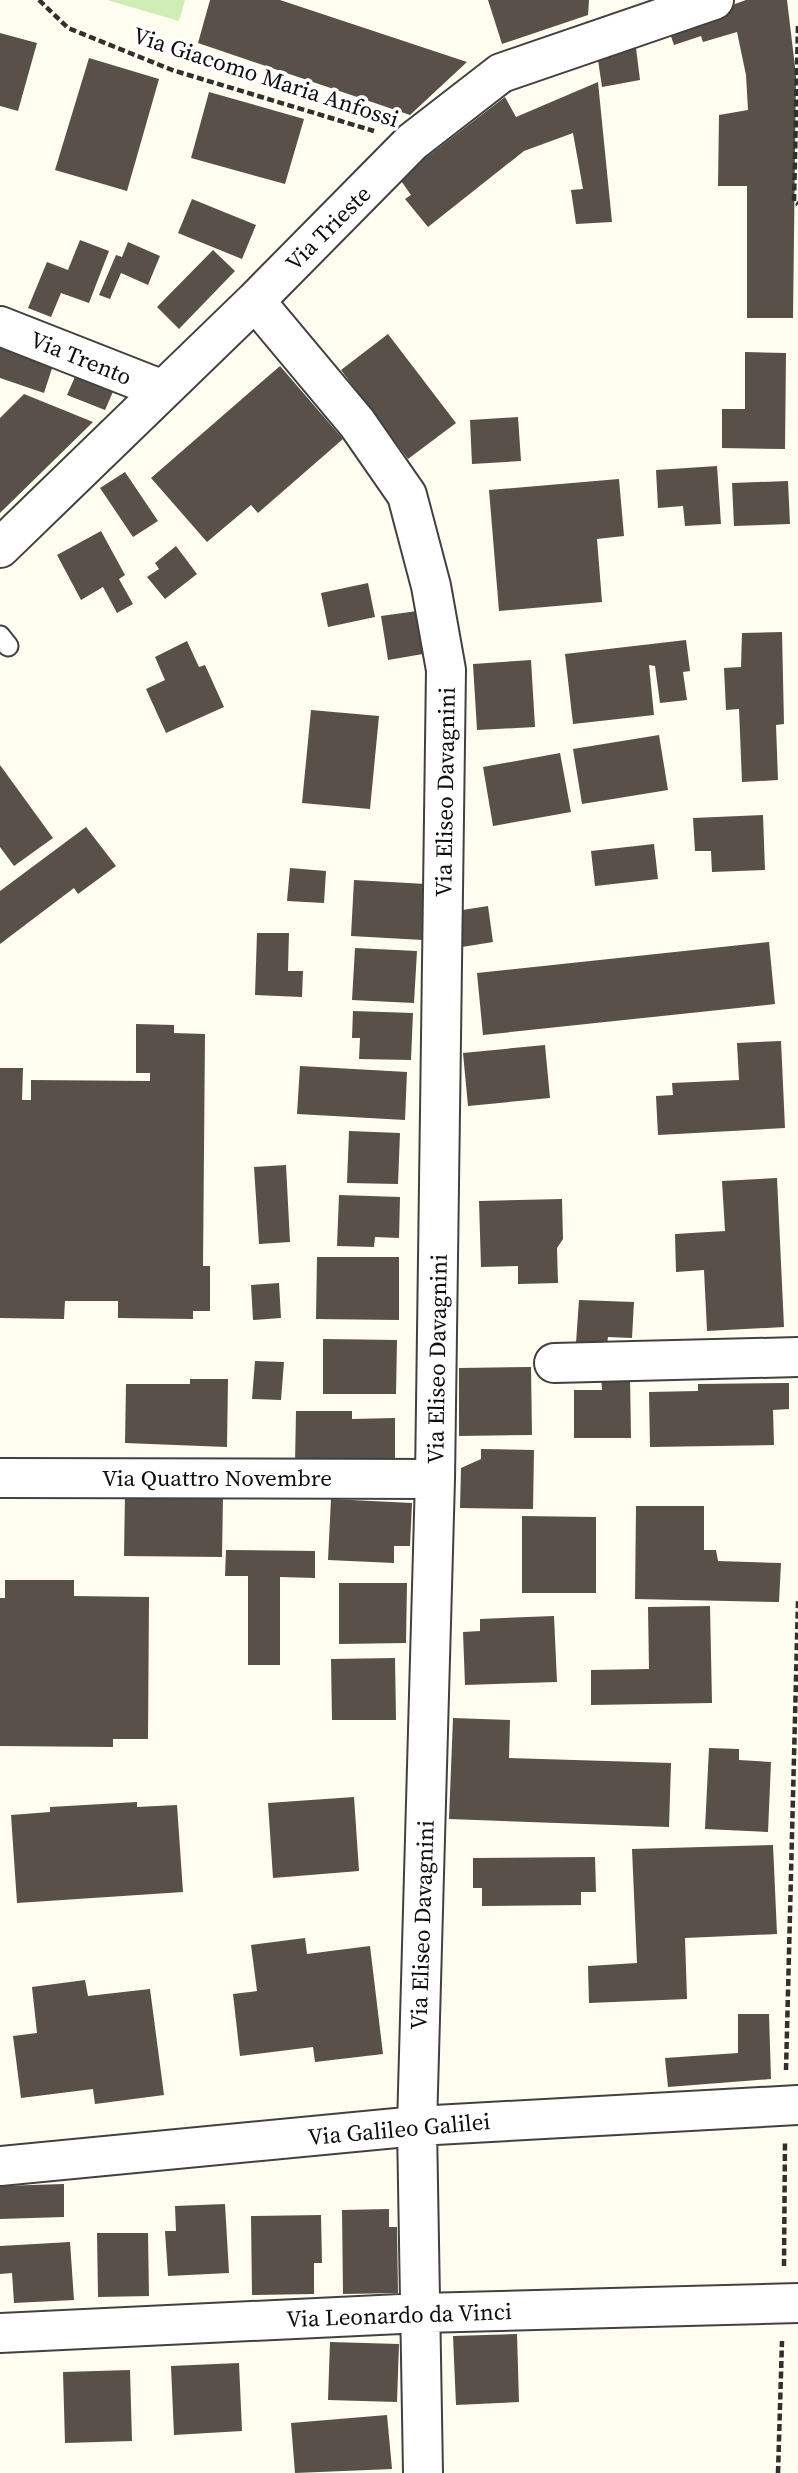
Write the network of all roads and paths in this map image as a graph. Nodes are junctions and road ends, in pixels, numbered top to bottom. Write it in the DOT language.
graph roads {
  1 [pos="38,0"];
  2 [pos="714,0"];
  3 [pos="798,26"];
  4 [pos="412,142"];
  5 [pos="798,204"];
  6 [pos="255,301"];
  7 [pos="0,326"];
  8 [pos="163,390"];
  9 [pos="0,548"];
  10 [pos="798,1357"];
  11 [pos="554,1363"];
  12 [pos="0,1478"];
  13 [pos="435,1479"];
  14 [pos="798,1601"];
  15 [pos="792,2105"];
  16 [pos="417,2126"];
  17 [pos="0,2166"];
  18 [pos="791,2303"];
  19 [pos="421,2314"];
  20 [pos="0,2333"];
  21 [pos="423,2473"];
  22 [pos="778,2473"];
  1 -- 4 [label="path, Via Giacomo Maria Anfossi"];
  2 -- 4 [label="street, Via Trieste"];
  3 -- 5 [label="path"];
  4 -- 6 [label="street, Via Trieste"];
  6 -- 8 [label="street, Via Trieste"];
  6 -- 13 [label="street, Via Eliseo Davagnini"];
  7 -- 8 [label="street, Via Trento"];
  8 -- 9 [label="street, Via Trieste"];
  10 -- 11 [label="street"];
  12 -- 13 [label="street, Via Quattro Novembre"];
  13 -- 16 [label="street, Via Eliseo Davagnini"];
  14 -- 15 [label="path"];
  15 -- 16 [label="street, Via Galileo Galilei"];
  15 -- 18 [label="path"];
  16 -- 17 [label="street, Via Galileo Galilei"];
  16 -- 19 [label="street, Via Eliseo Davagnini"];
  18 -- 19 [label="street, Via Leonardo da Vinci"];
  18 -- 22 [label="path"];
  19 -- 20 [label="street, Via Leonardo da Vinci"];
  19 -- 21 [label="street, Via Eliseo Davagnini"];
}
